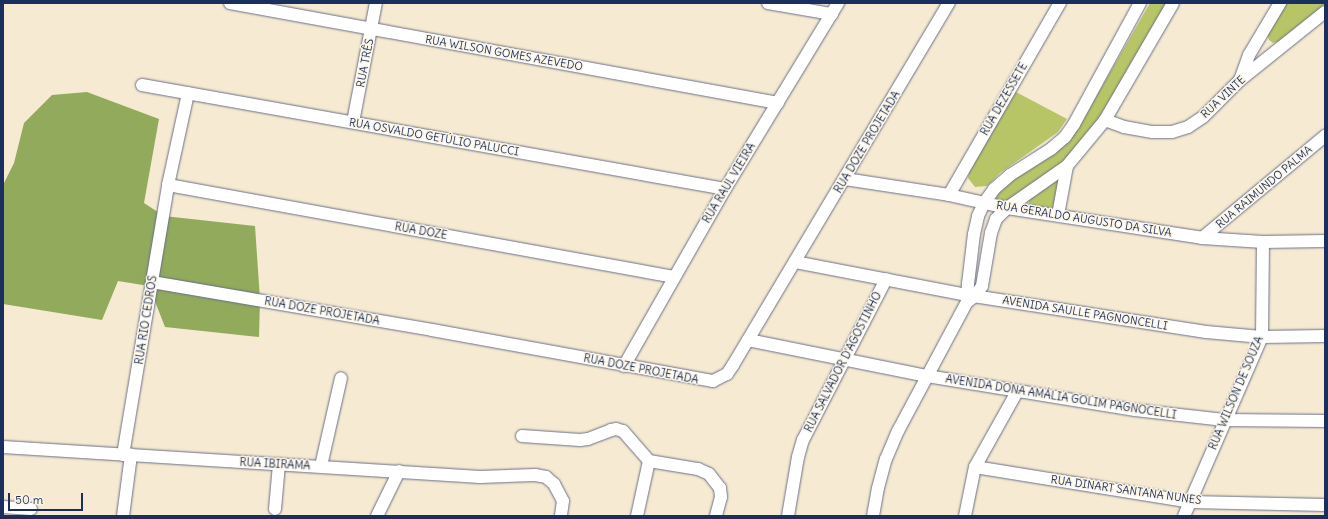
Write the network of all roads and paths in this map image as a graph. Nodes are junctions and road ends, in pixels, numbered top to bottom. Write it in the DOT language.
graph roads {
  1 [pos="230,3"];
  2 [pos="376,3"];
  3 [pos="768,3"];
  4 [pos="838,3"];
  5 [pos="949,3"];
  6 [pos="1060,3"];
  7 [pos="1140,3"];
  8 [pos="1173,3"];
  9 [pos="1280,3"];
  10 [pos="1325,12"];
  11 [pos="832,14"];
  12 [pos="371,29"];
  13 [pos="1240,80"];
  14 [pos="142,85"];
  15 [pos="188,94"];
  16 [pos="778,103"];
  17 [pos="1105,120"];
  18 [pos="353,122"];
  19 [pos="1325,136"];
  20 [pos="1313,147"];
  21 [pos="1325,147"];
  22 [pos="1067,166"];
  23 [pos="845,179"];
  24 [pos="168,185"];
  25 [pos="725,189"];
  26 [pos="949,195"];
  27 [pos="984,202"];
  28 [pos="1007,208"];
  29 [pos="1058,215"];
  30 [pos="1202,238"];
  31 [pos="1325,241"];
  32 [pos="1263,242"];
  33 [pos="795,262"];
  34 [pos="674,277"];
  35 [pos="886,279"];
  36 [pos="152,282"];
  37 [pos="970,297"];
  38 [pos="1325,336"];
  39 [pos="1262,337"];
  40 [pos="748,340"];
  41 [pos="846,359"];
  42 [pos="624,366"];
  43 [pos="927,376"];
  44 [pos="341,378"];
  45 [pos="1018,392"];
  46 [pos="1224,420"];
  47 [pos="1325,421"];
  48 [pos="522,436"];
  49 [pos="3,447"];
  50 [pos="127,455"];
  51 [pos="649,461"];
  52 [pos="279,464"];
  53 [pos="321,466"];
  54 [pos="975,467"];
  55 [pos="399,471"];
  56 [pos="1190,502"];
  57 [pos="1325,505"];
  58 [pos="3,507"];
  59 [pos="31,509"];
  60 [pos="275,509"];
  61 [pos="123,516"];
  62 [pos="377,516"];
  63 [pos="562,516"];
  64 [pos="637,516"];
  65 [pos="716,516"];
  66 [pos="788,516"];
  67 [pos="873,516"];
  68 [pos="965,516"];
  69 [pos="1184,516"];
  1 -- 12 [label="street, RUA WILSON GOMES AZEVEDO"];
  2 -- 12 [label="street, RUA TRÊS"];
  3 -- 11 [label="street"];
  4 -- 11 [label="street, RUA RAUL VIEIRA"];
  5 -- 23 [label="street, RUA DOZE PROJETADA"];
  6 -- 26 [label="street, RUA DEZESSETE"];
  7 -- 27 [label="street"];
  8 -- 17 [label="street"];
  9 -- 13 [label="street"];
  10 -- 13 [label="street, RUA VINTE"];
  11 -- 16 [label="street, RUA RAUL VIEIRA"];
  12 -- 16 [label="street, RUA WILSON GOMES AZEVEDO"];
  12 -- 18 [label="street, RUA TRÊS"];
  13 -- 17 [label="street, RUA VINTE"];
  14 -- 15 [label="street, RUA OSVALDO GETÚLIO PALUCCI"];
  15 -- 18 [label="street, RUA OSVALDO GETÚLIO PALUCCI"];
  15 -- 24 [label="street, RUA RIO CEDROS"];
  16 -- 25 [label="street, RUA RAUL VIEIRA"];
  17 -- 22 [label="street"];
  18 -- 25 [label="street, RUA OSVALDO GETÚLIO PALUCCI"];
  19 -- 20 [label="street, RUA RAIMUNDO PALMA"];
  20 -- 21 [label="street"];
  20 -- 30 [label="street, RUA RAIMUNDO PALMA"];
  22 -- 28 [label="street"];
  22 -- 29 [label="street"];
  23 -- 26 [label="street, RUA GERALDO AUGUSTO DA SILVA"];
  23 -- 33 [label="street, RUA DOZE PROJETADA"];
  24 -- 34 [label="street, RUA DOZE"];
  24 -- 36 [label="street, RUA RIO CEDROS"];
  25 -- 34 [label="street, RUA RAUL VIEIRA"];
  26 -- 27 [label="street, RUA GERALDO AUGUSTO DA SILVA"];
  27 -- 28 [label="street, RUA GERALDO AUGUSTO DA SILVA"];
  27 -- 37 [label="street"];
  28 -- 29 [label="street, RUA GERALDO AUGUSTO DA SILVA"];
  28 -- 37 [label="street"];
  29 -- 30 [label="street, RUA GERALDO AUGUSTO DA SILVA"];
  30 -- 32 [label="street, RUA GERALDO AUGUSTO DA SILVA"];
  31 -- 32 [label="street, RUA GERALDO AUGUSTO DA SILVA"];
  32 -- 39 [label="street, RUA WILSON DE SOUZA"];
  33 -- 35 [label="street, AVENIDA SAULLE PAGNONCELLI"];
  33 -- 40 [label="street, RUA DOZE PROJETADA"];
  34 -- 42 [label="street, RUA RAUL VIEIRA"];
  35 -- 37 [label="street, AVENIDA SAULLE PAGNONCELLI"];
  35 -- 41 [label="street, RUA SALVADOR D'AGOSTINHO"];
  36 -- 42 [label="street, RUA DOZE PROJETADA"];
  36 -- 50 [label="street, RUA RIO CEDROS"];
  37 -- 39 [label="street, AVENIDA SAULLE PAGNONCELLI"];
  37 -- 43 [label="street"];
  38 -- 39 [label="street, AVENIDA SAULLE PAGNONCELLI"];
  39 -- 46 [label="street, RUA WILSON DE SOUZA"];
  40 -- 41 [label="street, AVENIDA DONA AMÁLIA GOLIM PAGNOCELLI"];
  40 -- 42 [label="street, RUA DOZE PROJETADA"];
  41 -- 43 [label="street, AVENIDA DONA AMÁLIA GOLIM PAGNOCELLI"];
  41 -- 66 [label="street, RUA SALVADOR D'AGOSTINHO"];
  43 -- 45 [label="street, AVENIDA DONA AMÁLIA GOLIM PAGNOCELLI"];
  43 -- 67 [label="street"];
  44 -- 53 [label="street"];
  45 -- 46 [label="street, AVENIDA DONA AMÁLIA GOLIM PAGNOCELLI"];
  45 -- 54 [label="street"];
  46 -- 47 [label="street, AVENIDA DONA AMÁLIA GOLIM PAGNOCELLI"];
  46 -- 56 [label="street, RUA WILSON DE SOUZA"];
  48 -- 51 [label="street"];
  49 -- 50 [label="street, RUA IBIRAMA"];
  50 -- 52 [label="street, RUA IBIRAMA"];
  50 -- 61 [label="street, RUA RIO CEDROS"];
  51 -- 64 [label="street"];
  51 -- 65 [label="street"];
  52 -- 53 [label="street, RUA IBIRAMA"];
  52 -- 60 [label="street"];
  53 -- 55 [label="street, RUA IBIRAMA"];
  54 -- 56 [label="street, RUA DINART SANTANA NUNES"];
  54 -- 68 [label="street"];
  55 -- 62 [label="street"];
  55 -- 63 [label="street, RUA IBIRAMA"];
  56 -- 57 [label="street, RUA DINART SANTANA NUNES"];
  56 -- 69 [label="street, RUA WILSON DE SOUZA"];
  58 -- 59 [label="street"];
}
